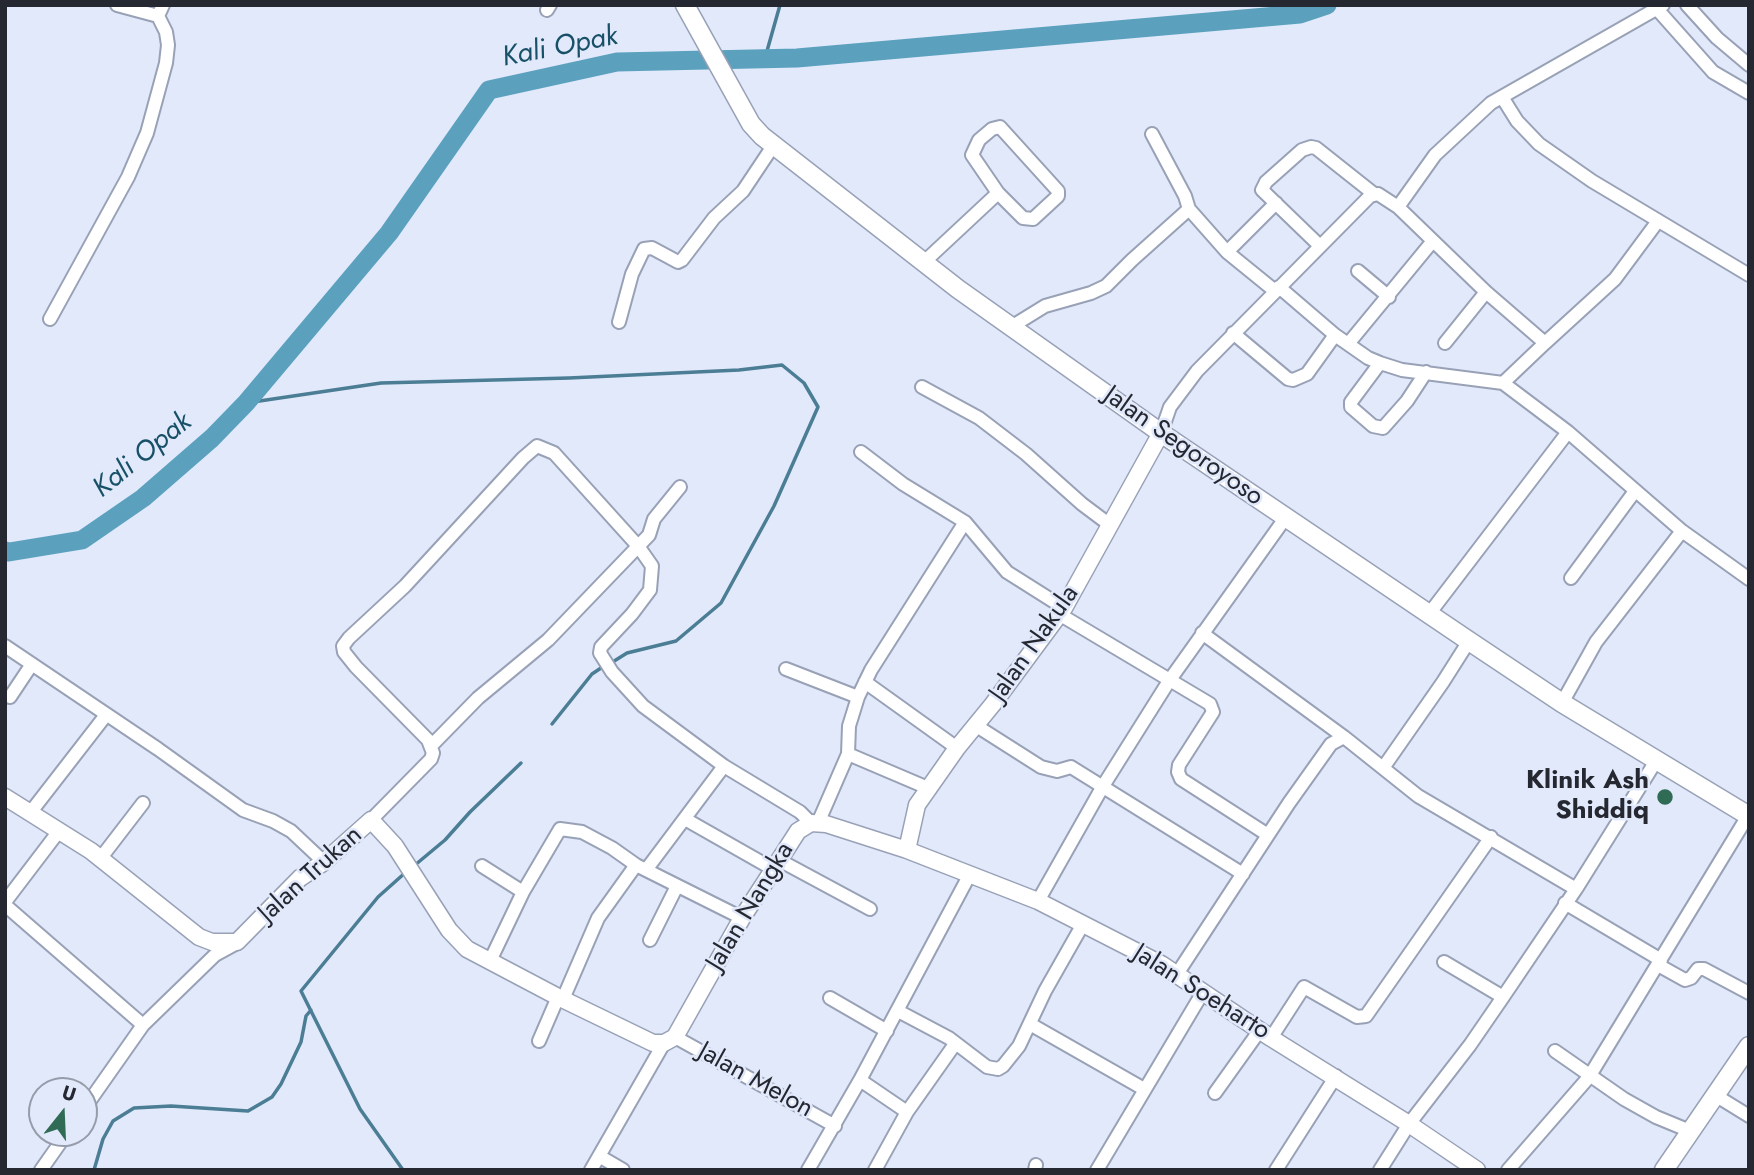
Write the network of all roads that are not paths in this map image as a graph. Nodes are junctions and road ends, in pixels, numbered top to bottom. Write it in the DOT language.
graph roads {
  1 [pos="117,5"];
  2 [pos="685,5"];
  3 [pos="1687,5"];
  4 [pos="1660,7"];
  5 [pos="160,11"];
  6 [pos="1749,65"];
  7 [pos="1749,93"];
  8 [pos="1502,97"];
  9 [pos="1152,134"];
  10 [pos="774,146"];
  11 [pos="998,193"];
  12 [pos="1374,194"];
  13 [pos="1276,203"];
  14 [pos="1398,207"];
  15 [pos="1189,209"];
  16 [pos="1658,221"];
  17 [pos="1433,242"];
  18 [pos="1320,246"];
  19 [pos="1227,252"];
  20 [pos="923,262"];
  21 [pos="1358,271"];
  22 [pos="1749,275"];
  23 [pos="1277,289"];
  24 [pos="1486,292"];
  25 [pos="1389,297"];
  26 [pos="50,318"];
  27 [pos="619,322"];
  28 [pos="1011,327"];
  29 [pos="1234,333"];
  30 [pos="1335,335"];
  31 [pos="1446,343"];
  32 [pos="1348,344"];
  33 [pos="1545,344"];
  34 [pos="1380,363"];
  35 [pos="1426,372"];
  36 [pos="1503,383"];
  37 [pos="922,387"];
  38 [pos="1568,432"];
  39 [pos="1161,433"];
  40 [pos="861,452"];
  41 [pos="680,487"];
  42 [pos="1635,491"];
  43 [pos="1286,517"];
  44 [pos="965,522"];
  45 [pos="1110,525"];
  46 [pos="1682,531"];
  47 [pos="638,546"];
  48 [pos="1571,578"];
  49 [pos="1749,579"];
  50 [pos="1061,611"];
  51 [pos="1429,614"];
  52 [pos="1202,633"];
  53 [pos="1469,641"];
  54 [pos="5,646"];
  55 [pos="32,664"];
  56 [pos="786,669"];
  57 [pos="1169,681"];
  58 [pos="865,682"];
  59 [pos="9,697"];
  60 [pos="858,697"];
  61 [pos="1562,704"];
  62 [pos="106,715"];
  63 [pos="975,725"];
  64 [pos="1344,737"];
  65 [pos="432,745"];
  66 [pos="957,748"];
  67 [pos="848,754"];
  68 [pos="1656,761"];
  69 [pos="724,766"];
  70 [pos="1382,768"];
  71 [pos="1103,786"];
  72 [pos="928,788"];
  73 [pos="5,797"];
  74 [pos="143,803"];
  75 [pos="30,813"];
  76 [pos="1748,815"];
  77 [pos="685,819"];
  78 [pos="371,820"];
  79 [pos="815,823"];
  80 [pos="60,831"];
  81 [pos="1268,835"];
  82 [pos="1491,837"];
  83 [pos="907,850"];
  84 [pos="100,859"];
  85 [pos="324,862"];
  86 [pos="776,864"];
  87 [pos="482,866"];
  88 [pos="641,867"];
  89 [pos="970,874"];
  90 [pos="1243,874"];
  91 [pos="677,886"];
  92 [pos="1576,889"];
  93 [pos="523,892"];
  94 [pos="1038,901"];
  95 [pos="5,903"];
  96 [pos="1565,903"];
  97 [pos="870,909"];
  98 [pos="742,918"];
  99 [pos="1083,924"];
  100 [pos="650,940"];
  101 [pos="237,942"];
  102 [pos="490,961"];
  103 [pos="1444,962"];
  104 [pos="1659,963"];
  105 [pos="1177,974"];
  106 [pos="1203,992"];
  107 [pos="1749,993"];
  108 [pos="561,998"];
  109 [pos="830,998"];
  110 [pos="1503,998"];
  111 [pos="898,1011"];
  112 [pos="1030,1024"];
  113 [pos="143,1025"];
  114 [pos="887,1031"];
  115 [pos="1266,1034"];
  116 [pos="670,1040"];
  117 [pos="539,1041"];
  118 [pos="955,1044"];
  119 [pos="1749,1046"];
  120 [pos="1555,1051"];
  121 [pos="1336,1076"];
  122 [pos="1589,1077"];
  123 [pos="860,1080"];
  124 [pos="98,1089"];
  125 [pos="1144,1089"];
  126 [pos="1214,1093"];
  127 [pos="1715,1095"];
  128 [pos="907,1112"];
  129 [pos="1749,1116"];
  130 [pos="1409,1124"];
  131 [pos="835,1126"];
  132 [pos="1690,1131"];
  133 [pos="57,1147"];
  134 [pos="599,1156"];
  135 [pos="41,1170"];
  136 [pos="591,1170"];
  137 [pos="623,1170"];
  138 [pos="808,1170"];
  139 [pos="875,1170"];
  140 [pos="1097,1170"];
  141 [pos="1276,1170"];
  142 [pos="1380,1170"];
  143 [pos="1477,1170"];
  144 [pos="1508,1170"];
  145 [pos="1664,1170"];
  1 -- 5 [label="street"];
  2 -- 10 [label="main road, Jalan Segoroyoso"];
  3 -- 6 [label="street"];
  4 -- 7 [label="street"];
  4 -- 8 [label="street"];
  5 -- 26 [label="street"];
  8 -- 14 [label="street"];
  8 -- 16 [label="street"];
  9 -- 15 [label="street"];
  10 -- 20 [label="main road, Jalan Segoroyoso"];
  10 -- 27 [label="street"];
  11 -- 11 [label="street"];
  11 -- 20 [label="street"];
  12 -- 13 [label="street"];
  12 -- 14 [label="street"];
  12 -- 18 [label="street"];
  13 -- 18 [label="street"];
  13 -- 19 [label="street"];
  14 -- 17 [label="street"];
  15 -- 19 [label="street"];
  15 -- 28 [label="street"];
  16 -- 22 [label="street"];
  16 -- 33 [label="street"];
  17 -- 24 [label="street"];
  17 -- 25 [label="street"];
  18 -- 23 [label="street"];
  19 -- 23 [label="street"];
  20 -- 28 [label="main road, Jalan Segoroyoso"];
  21 -- 25 [label="street"];
  23 -- 29 [label="street"];
  23 -- 30 [label="street"];
  24 -- 31 [label="street"];
  24 -- 33 [label="street"];
  25 -- 32 [label="street"];
  28 -- 39 [label="main road, Jalan Segoroyoso"];
  29 -- 30 [label="street"];
  29 -- 39 [label="street"];
  30 -- 32 [label="street"];
  32 -- 34 [label="street"];
  33 -- 36 [label="street"];
  34 -- 35 [label="street"];
  34 -- 35 [label="street"];
  35 -- 36 [label="street"];
  36 -- 38 [label="street"];
  37 -- 45 [label="street"];
  38 -- 42 [label="street"];
  38 -- 51 [label="street"];
  39 -- 43 [label="main road, Jalan Segoroyoso"];
  39 -- 45 [label="street, Jalan Nakula"];
  40 -- 44 [label="street"];
  41 -- 47 [label="street"];
  42 -- 46 [label="street"];
  42 -- 48 [label="street"];
  43 -- 51 [label="main road, Jalan Segoroyoso"];
  43 -- 52 [label="street"];
  44 -- 50 [label="street"];
  44 -- 58 [label="street"];
  45 -- 50 [label="street, Jalan Nakula"];
  46 -- 49 [label="street"];
  46 -- 61 [label="street"];
  47 -- 65 [label="street"];
  47 -- 65 [label="street"];
  47 -- 69 [label="street"];
  50 -- 57 [label="street"];
  50 -- 63 [label="street, Jalan Nakula"];
  51 -- 53 [label="main road, Jalan Segoroyoso"];
  52 -- 57 [label="street"];
  52 -- 64 [label="street"];
  53 -- 61 [label="main road, Jalan Segoroyoso"];
  53 -- 70 [label="street"];
  54 -- 55 [label="street"];
  55 -- 59 [label="street"];
  55 -- 62 [label="street"];
  56 -- 60 [label="street"];
  57 -- 71 [label="street"];
  57 -- 81 [label="street"];
  58 -- 60 [label="street"];
  58 -- 66 [label="street"];
  60 -- 67 [label="street"];
  61 -- 68 [label="main road, Jalan Segoroyoso"];
  62 -- 75 [label="street"];
  62 -- 85 [label="street"];
  63 -- 66 [label="street, Jalan Nakula"];
  63 -- 71 [label="street"];
  64 -- 70 [label="street"];
  64 -- 81 [label="street"];
  65 -- 78 [label="street"];
  66 -- 72 [label="street, Jalan Nakula"];
  67 -- 72 [label="street"];
  67 -- 79 [label="street"];
  68 -- 76 [label="main road, Jalan Segoroyoso"];
  68 -- 92 [label="street"];
  69 -- 77 [label="street"];
  69 -- 79 [label="street"];
  70 -- 82 [label="street"];
  71 -- 90 [label="street"];
  71 -- 94 [label="street"];
  72 -- 83 [label="street, Jalan Nakula"];
  73 -- 75 [label="street, Jalan Trukan"];
  74 -- 84 [label="street"];
  75 -- 80 [label="street, Jalan Trukan"];
  76 -- 104 [label="street"];
  77 -- 86 [label="street"];
  77 -- 88 [label="street"];
  78 -- 85 [label="street, Jalan Trukan"];
  78 -- 102 [label="street, Jalan Trukan"];
  79 -- 83 [label="street, Jalan Nangka"];
  79 -- 86 [label="street, Jalan Nangka"];
  80 -- 84 [label="street, Jalan Trukan"];
  80 -- 95 [label="street"];
  81 -- 90 [label="street"];
  82 -- 92 [label="street"];
  82 -- 115 [label="street"];
  83 -- 89 [label="street, Jalan Soeharto"];
  84 -- 101 [label="street, Jalan Trukan"];
  85 -- 101 [label="street, Jalan Trukan"];
  86 -- 97 [label="street"];
  86 -- 98 [label="street, Jalan Nangka"];
  87 -- 93 [label="street"];
  88 -- 91 [label="street"];
  88 -- 93 [label="street"];
  88 -- 108 [label="street"];
  89 -- 94 [label="street, Jalan Soeharto"];
  89 -- 111 [label="street"];
  90 -- 105 [label="street"];
  91 -- 98 [label="street"];
  91 -- 100 [label="street"];
  92 -- 96 [label="street"];
  93 -- 102 [label="street"];
  94 -- 99 [label="street, Jalan Soeharto"];
  95 -- 113 [label="street"];
  96 -- 104 [label="street"];
  96 -- 110 [label="street"];
  98 -- 116 [label="street, Jalan Nangka"];
  99 -- 105 [label="street, Jalan Soeharto"];
  99 -- 112 [label="street"];
  101 -- 113 [label="street"];
  102 -- 108 [label="street, Jalan Trukan"];
  103 -- 110 [label="street"];
  104 -- 107 [label="street"];
  104 -- 122 [label="street"];
  105 -- 106 [label="street, Jalan Soeharto"];
  106 -- 115 [label="street, Jalan Soeharto"];
  106 -- 125 [label="street"];
  108 -- 116 [label="street, Jalan Trukan"];
  108 -- 117 [label="street"];
  109 -- 114 [label="street"];
  110 -- 130 [label="street"];
  111 -- 114 [label="street"];
  111 -- 118 [label="street"];
  112 -- 118 [label="street"];
  112 -- 125 [label="street"];
  113 -- 124 [label="street"];
  114 -- 123 [label="street"];
  115 -- 121 [label="street, Jalan Soeharto"];
  115 -- 126 [label="street"];
  116 -- 131 [label="street, Jalan Melon"];
  116 -- 134 [label="street"];
  118 -- 128 [label="street"];
  119 -- 127 [label="main road"];
  120 -- 122 [label="street"];
  121 -- 130 [label="street, Jalan Soeharto"];
  121 -- 141 [label="street"];
  122 -- 132 [label="street"];
  122 -- 144 [label="street"];
  123 -- 128 [label="street"];
  123 -- 131 [label="street"];
  125 -- 140 [label="street"];
  127 -- 129 [label="street"];
  127 -- 132 [label="main road"];
  128 -- 139 [label="street"];
  130 -- 142 [label="street"];
  130 -- 143 [label="street, Jalan Soeharto"];
  131 -- 138 [label="street"];
  132 -- 145 [label="main road"];
  133 -- 135 [label="street"];
  134 -- 136 [label="street"];
  134 -- 137 [label="street"];
}
